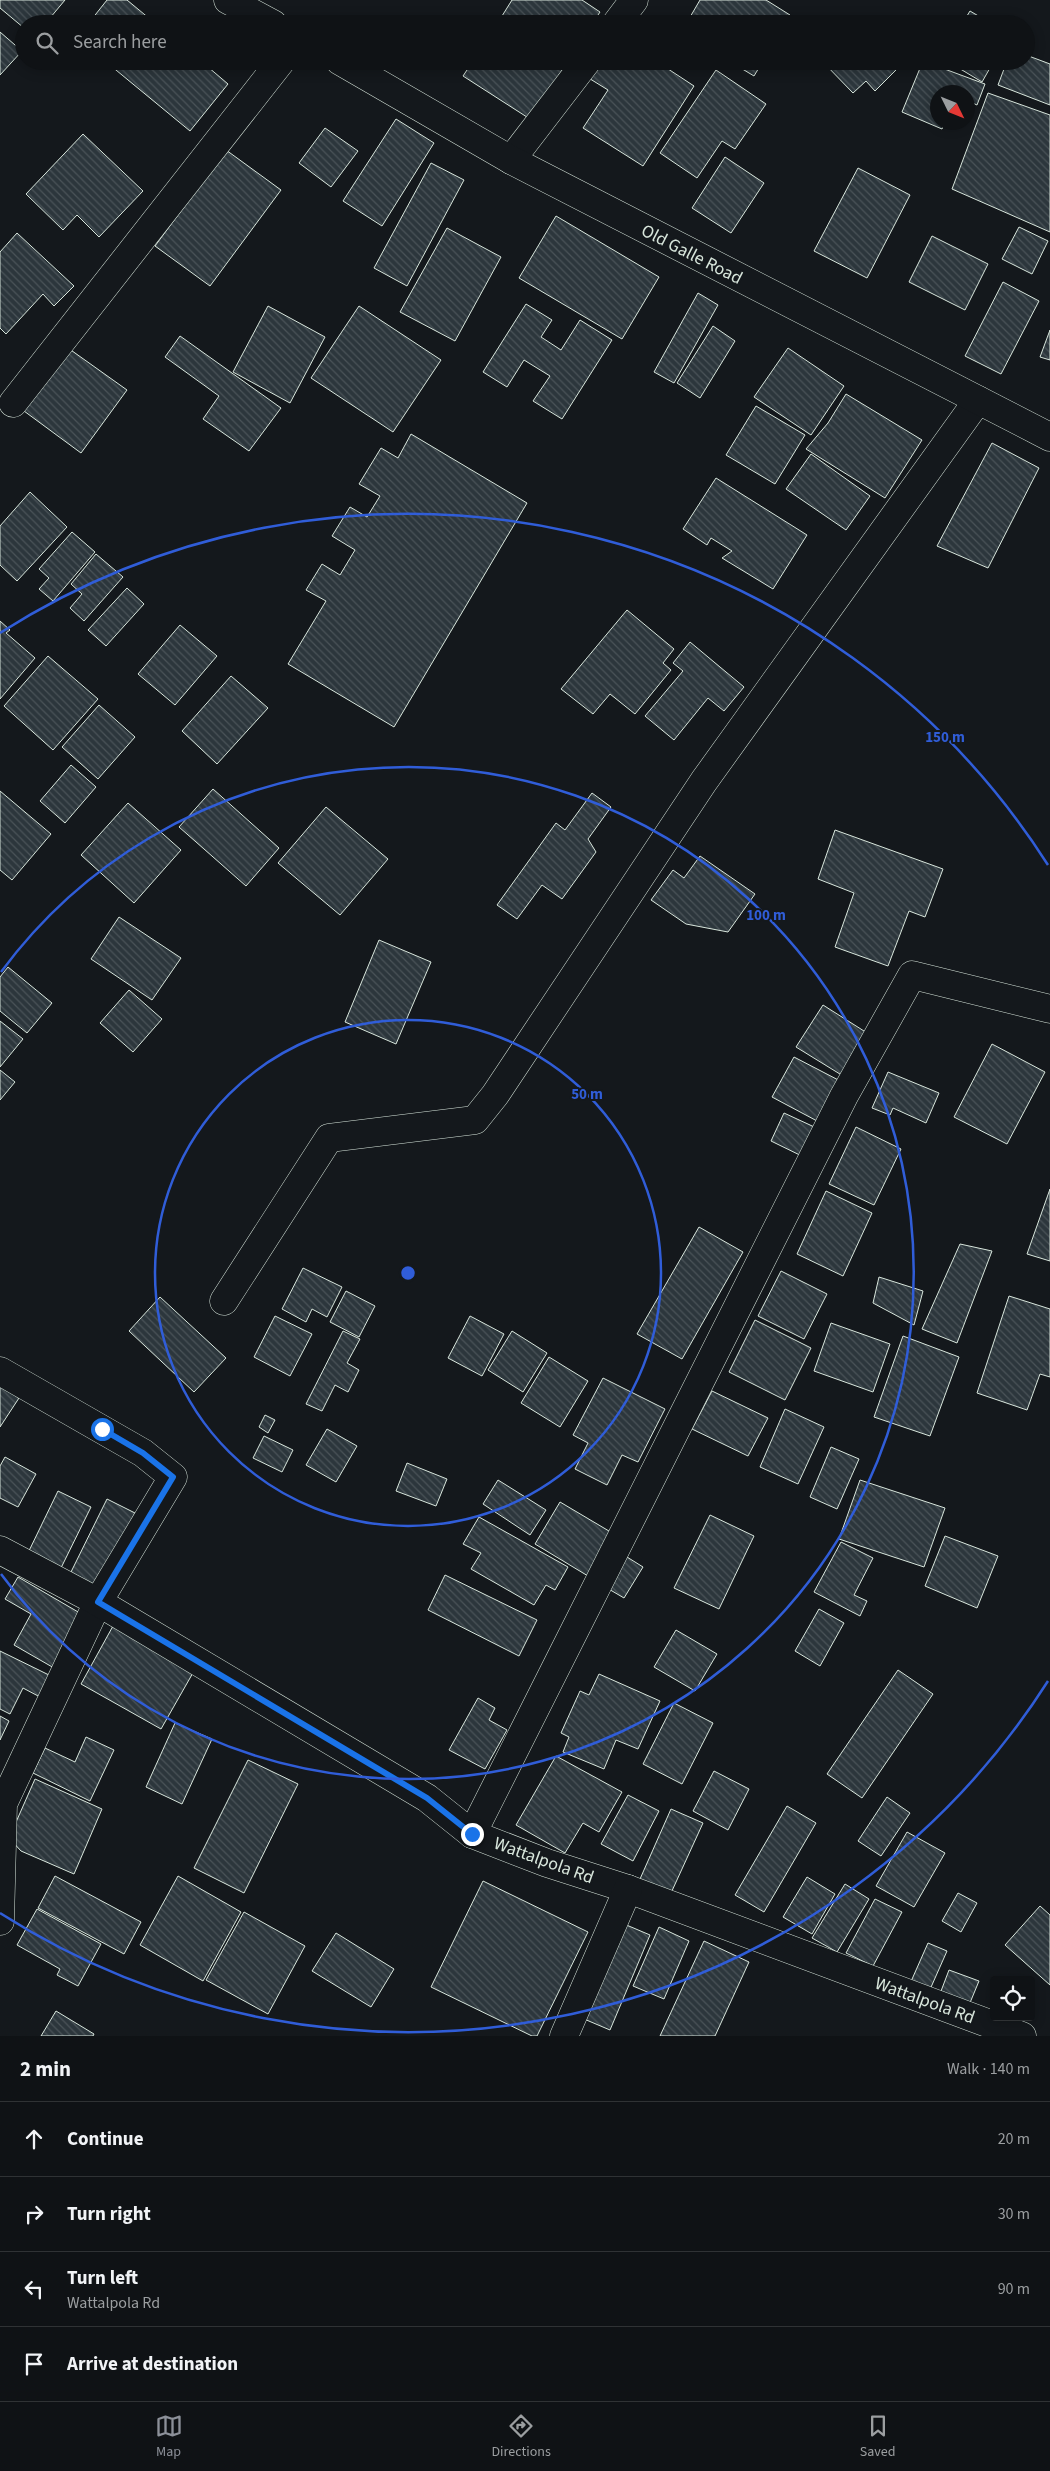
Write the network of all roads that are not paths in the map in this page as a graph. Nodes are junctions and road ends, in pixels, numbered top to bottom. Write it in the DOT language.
graph roads {
  1 [pos="228,0"];
  2 [pos="634,0"];
  3 [pos="256,15"];
  4 [pos="623,15"];
  5 [pos="274,70"];
  6 [pos="356,70"];
  7 [pos="580,70"];
  8 [pos="511,160"];
  9 [pos="978,400"];
  10 [pos="13,403"];
  11 [pos="1050,437"];
  12 [pos="1050,1009"];
  13 [pos="224,1301"];
  14 [pos="0,1371"];
  15 [pos="0,1550"];
  16 [pos="98,1602"];
  17 [pos="472,1834"];
  18 [pos="628,1889"];
  19 [pos="0,1921"];
  20 [pos="564,2036"];
  21 [pos="1022,2036"];
  1 -- 3 [label="main road"];
  2 -- 4 [label="main road"];
  5 -- 10 [label="main road"];
  6 -- 8 [label="main road, Old Galle Road"];
  7 -- 8 [label="main road"];
  8 -- 9 [label="main road, Old Galle Road"];
  9 -- 11 [label="main road, Old Galle Road"];
  9 -- 13 [label="main road"];
  12 -- 17 [label="main road"];
  14 -- 16 [label="main road"];
  15 -- 16 [label="main road, Wattalpola Rd"];
  16 -- 17 [label="main road, Wattalpola Rd"];
  16 -- 19 [label="main road"];
  17 -- 18 [label="main road, Wattalpola Rd"];
  18 -- 20 [label="main road"];
  18 -- 21 [label="main road, Wattalpola Rd"];
}
